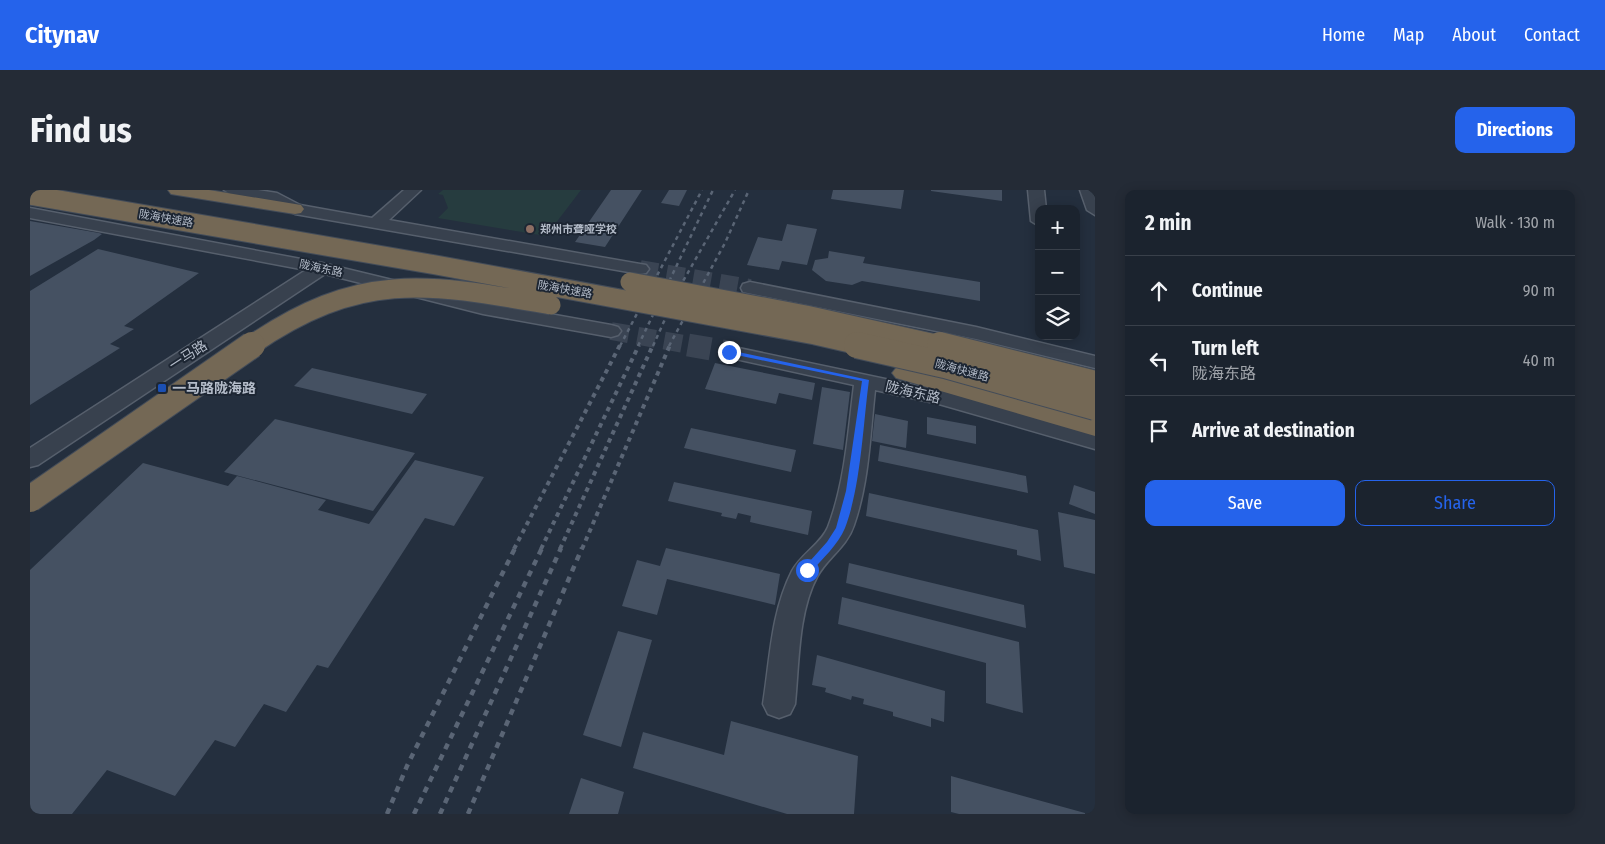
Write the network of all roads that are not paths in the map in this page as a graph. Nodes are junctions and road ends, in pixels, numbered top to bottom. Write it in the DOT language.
graph roads {
  1 [pos="93,190"];
  2 [pos="177,190"];
  3 [pos="232,190"];
  4 [pos="413,190"];
  5 [pos="1036,190"];
  6 [pos="1088,190"];
  7 [pos="30,195"];
  8 [pos="1039,205"];
  9 [pos="295,209"];
  10 [pos="1095,210"];
  11 [pos="30,213"];
  12 [pos="1080,216"];
  13 [pos="1095,219"];
  14 [pos="376,223"];
  15 [pos="322,268"];
  16 [pos="640,270"];
  17 [pos="750,288"];
  18 [pos="611,332"];
  19 [pos="1051,343"];
  20 [pos="729,352"];
  21 [pos="1095,362"];
  22 [pos="945,365"];
  23 [pos="904,373"];
  24 [pos="865,380"];
  25 [pos="1095,384"];
  26 [pos="1093,426"];
  27 [pos="30,459"];
  28 [pos="30,499"];
  29 [pos="779,704"];
  1 -- 25 [label="highway, 陇海快速路, bridge"];
  2 -- 9 [label="highway"];
  3 -- 9 [label="street"];
  4 -- 14 [label="street"];
  5 -- 8 [label="street"];
  6 -- 10 [label="street"];
  7 -- 22 [label="highway, 陇海快速路, bridge"];
  9 -- 14 [label="street"];
  11 -- 15 [label="street, 陇海东路"];
  12 -- 13 [label="street"];
  14 -- 16 [label="street"];
  15 -- 18 [label="street, 陇海东路"];
  15 -- 27 [label="street, 一马路"];
  17 -- 19 [label="street"];
  19 -- 21 [label="street"];
  20 -- 24 [label="street, 陇海东路"];
  22 -- 23 [label="highway"];
  22 -- 26 [label="highway, 陇海快速路, bridge"];
  23 -- 26 [label="highway"];
  23 -- 28 [label="highway, bridge"];
  24 -- 26 [label="street, 陇海东路"];
  24 -- 29 [label="street"];
}
